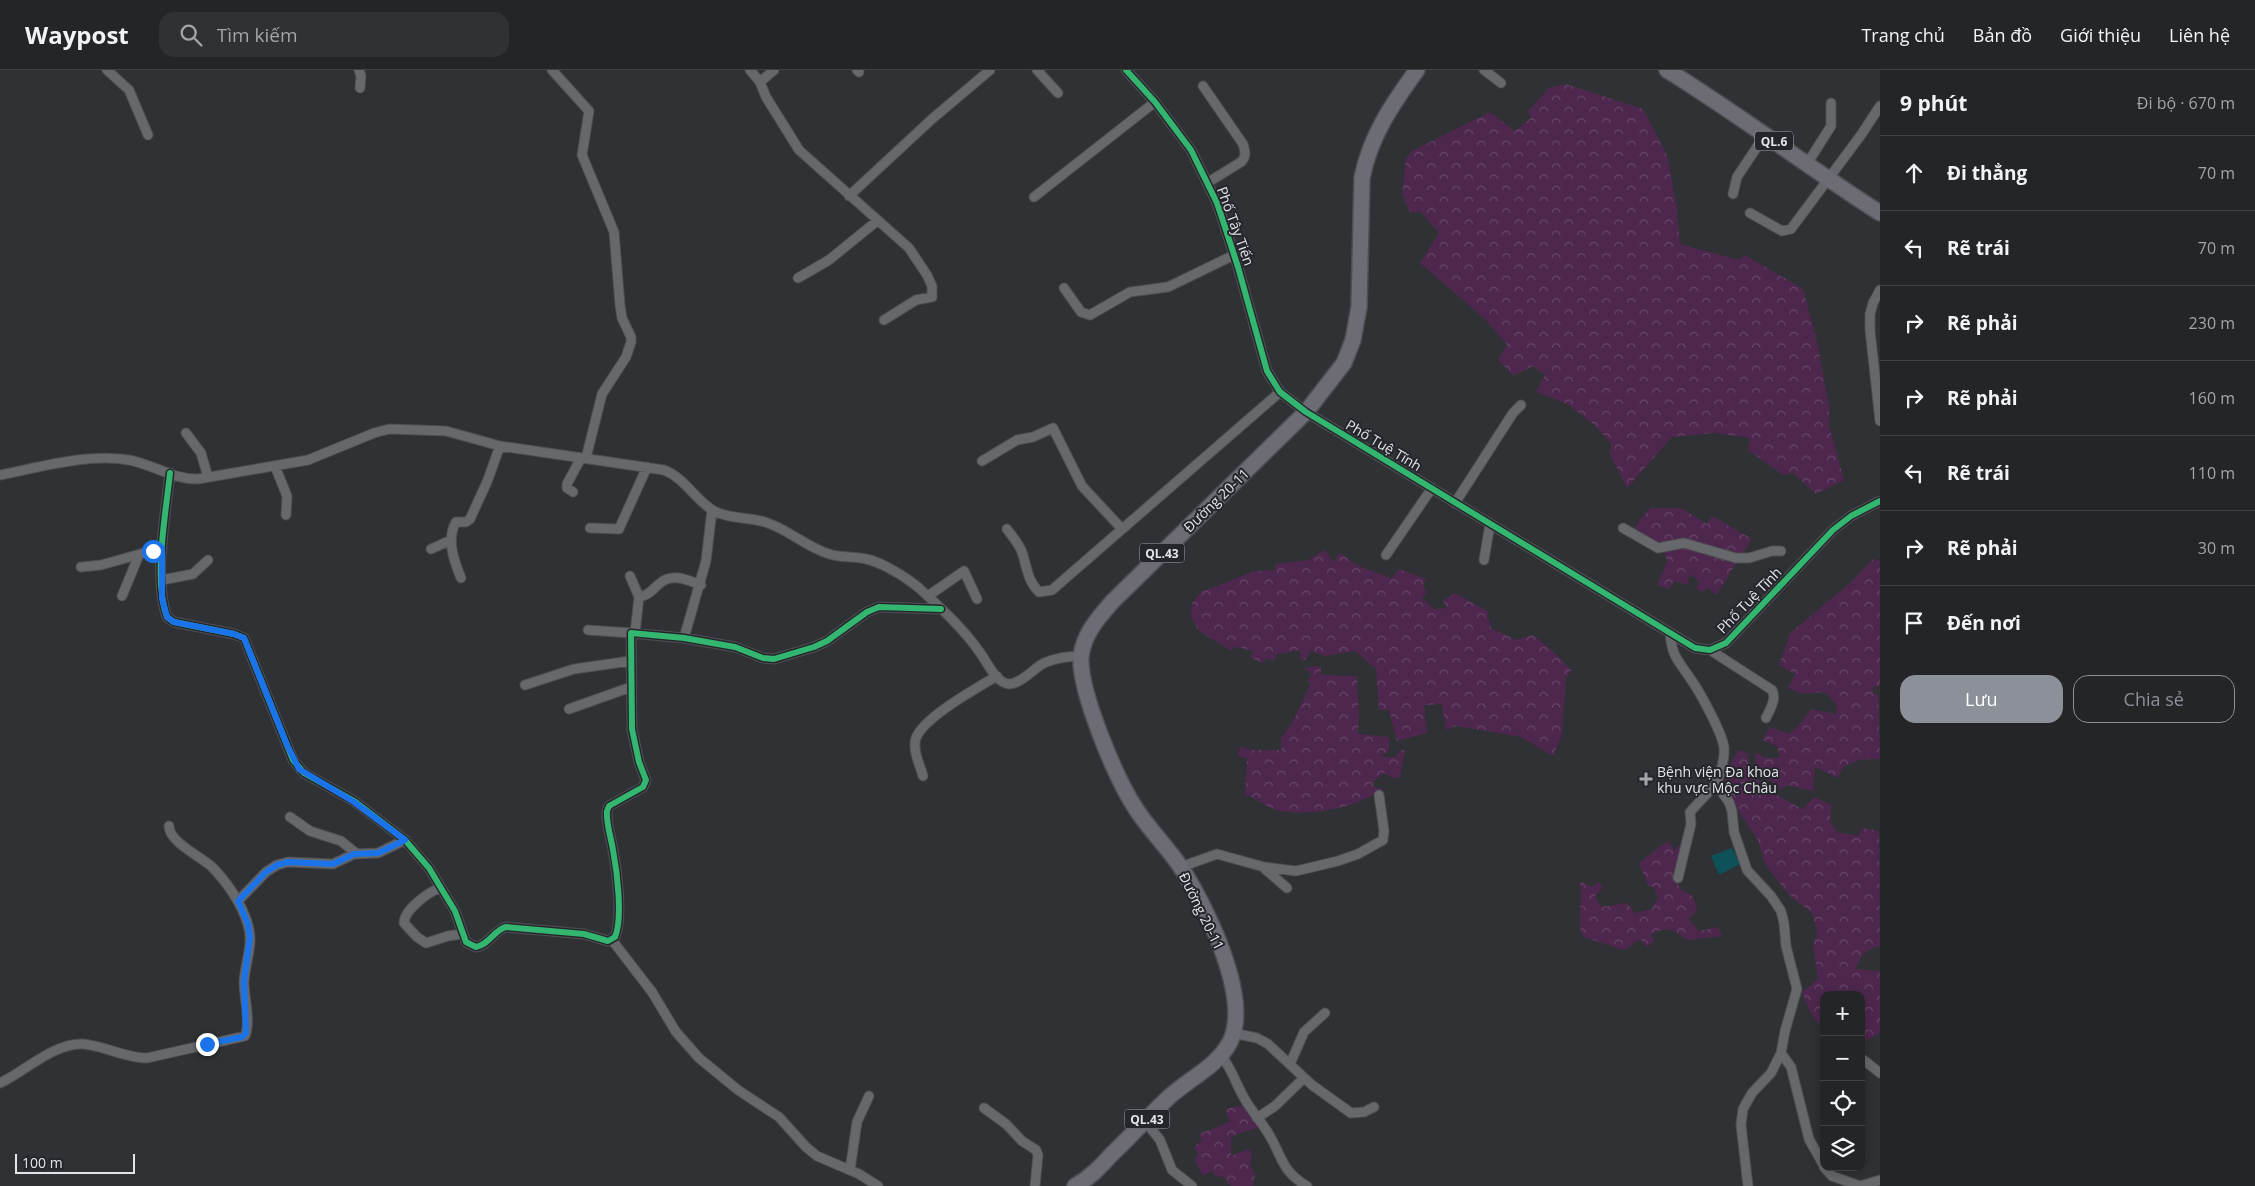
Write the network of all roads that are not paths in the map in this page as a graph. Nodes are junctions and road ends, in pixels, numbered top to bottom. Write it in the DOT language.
graph roads {
  1 [pos="107,70"];
  2 [pos="360,70"];
  3 [pos="552,70"];
  4 [pos="750,70"];
  5 [pos="774,70"];
  6 [pos="990,70"];
  7 [pos="1037,70"];
  8 [pos="1126,70"];
  9 [pos="1417,70"];
  10 [pos="1484,70"];
  11 [pos="1667,70"];
  12 [pos="760,82"];
  13 [pos="1501,83"];
  14 [pos="1202,86"];
  15 [pos="360,88"];
  16 [pos="1058,93"];
  17 [pos="1155,102"];
  18 [pos="1831,103"];
  19 [pos="1880,106"];
  20 [pos="148,135"];
  21 [pos="1765,135"];
  22 [pos="1807,164"];
  23 [pos="1827,179"];
  24 [pos="1207,183"];
  25 [pos="1733,194"];
  26 [pos="849,196"];
  27 [pos="1034,197"];
  28 [pos="1750,213"];
  29 [pos="1880,213"];
  30 [pos="877,221"];
  31 [pos="1234,255"];
  32 [pos="798,278"];
  33 [pos="1064,288"];
  34 [pos="1880,290"];
  35 [pos="884,320"];
  36 [pos="1280,392"];
  37 [pos="1521,405"];
  38 [pos="1306,412"];
  39 [pos="1880,421"];
  40 [pos="186,433"];
  41 [pos="500,446"];
  42 [pos="584,458"];
  43 [pos="982,461"];
  44 [pos="275,466"];
  45 [pos="647,467"];
  46 [pos="170,473"];
  47 [pos="0,476"];
  48 [pos="208,477"];
  49 [pos="1432,488"];
  50 [pos="573,492"];
  51 [pos="1880,501"];
  52 [pos="1455,503"];
  53 [pos="712,510"];
  54 [pos="286,515"];
  55 [pos="1490,524"];
  56 [pos="590,528"];
  57 [pos="1623,528"];
  58 [pos="1007,529"];
  59 [pos="1122,529"];
  60 [pos="451,540"];
  61 [pos="162,548"];
  62 [pos="431,549"];
  63 [pos="1781,551"];
  64 [pos="139,555"];
  65 [pos="1386,555"];
  66 [pos="208,560"];
  67 [pos="1484,560"];
  68 [pos="81,567"];
  69 [pos="630,576"];
  70 [pos="461,578"];
  71 [pos="162,580"];
  72 [pos="701,584"];
  73 [pos="122,596"];
  74 [pos="928,596"];
  75 [pos="639,597"];
  76 [pos="977,599"];
  77 [pos="941,609"];
  78 [pos="588,630"];
  79 [pos="633,633"];
  80 [pos="1670,633"];
  81 [pos="684,638"];
  82 [pos="1710,650"];
  83 [pos="1081,656"];
  84 [pos="630,661"];
  85 [pos="997,676"];
  86 [pos="525,685"];
  87 [pos="631,687"];
  88 [pos="569,709"];
  89 [pos="1766,718"];
  90 [pos="924,776"];
  91 [pos="1716,784"];
  92 [pos="1378,795"];
  93 [pos="290,817"];
  94 [pos="169,826"];
  95 [pos="405,840"];
  96 [pos="357,854"];
  97 [pos="1181,868"];
  98 [pos="1264,868"];
  99 [pos="1678,878"];
  100 [pos="441,888"];
  101 [pos="1287,888"];
  102 [pos="238,901"];
  103 [pos="462,934"];
  104 [pos="612,940"];
  105 [pos="1325,1013"];
  106 [pos="1233,1033"];
  107 [pos="1781,1053"];
  108 [pos="1221,1055"];
  109 [pos="1865,1061"];
  110 [pos="1290,1064"];
  111 [pos="1880,1073"];
  112 [pos="1304,1078"];
  113 [pos="0,1083"];
  114 [pos="869,1096"];
  115 [pos="1374,1107"];
  116 [pos="984,1108"];
  117 [pos="1257,1118"];
  118 [pos="1145,1121"];
  119 [pos="1820,1160"];
  120 [pos="850,1170"];
  121 [pos="1828,1171"];
  122 [pos="1880,1180"];
  123 [pos="878,1186"];
  124 [pos="1035,1186"];
  125 [pos="1075,1186"];
  126 [pos="1192,1186"];
  127 [pos="1307,1186"];
  128 [pos="1748,1186"];
  129 [pos="1860,1186"];
  1 -- 20 [label="street"];
  2 -- 15 [label="street"];
  3 -- 42 [label="street"];
  4 -- 12 [label="street"];
  5 -- 12 [label="street"];
  6 -- 26 [label="street"];
  7 -- 16 [label="street"];
  8 -- 17 [label="street, Phố Tây Tiến"];
  9 -- 38 [label="highway, Đường 20-11 / QL.43"];
  10 -- 13 [label="street"];
  11 -- 21 [label="highway, QL.6"];
  12 -- 26 [label="street"];
  14 -- 24 [label="street"];
  17 -- 24 [label="street, Phố Tây Tiến"];
  17 -- 27 [label="street"];
  18 -- 22 [label="street"];
  19 -- 23 [label="street"];
  21 -- 22 [label="highway, QL.6"];
  21 -- 25 [label="street"];
  22 -- 23 [label="highway, QL.6"];
  23 -- 28 [label="street"];
  23 -- 29 [label="highway, QL.6"];
  24 -- 31 [label="street, Phố Tây Tiến"];
  26 -- 30 [label="street"];
  30 -- 32 [label="street"];
  30 -- 35 [label="street"];
  31 -- 33 [label="street"];
  31 -- 36 [label="street, Phố Tây Tiến"];
  34 -- 39 [label="street"];
  36 -- 38 [label="street, Phố Tây Tiến"];
  36 -- 59 [label="street"];
  37 -- 52 [label="street"];
  38 -- 49 [label="street, Phố Tuệ Tĩnh"];
  38 -- 83 [label="highway, Đường 20-11 / QL.43"];
  40 -- 48 [label="street"];
  41 -- 42 [label="street"];
  41 -- 44 [label="street"];
  41 -- 60 [label="street"];
  42 -- 45 [label="street"];
  42 -- 50 [label="street"];
  43 -- 59 [label="street"];
  44 -- 48 [label="street"];
  44 -- 54 [label="street"];
  45 -- 53 [label="street"];
  45 -- 56 [label="street"];
  46 -- 47 [label="street"];
  46 -- 48 [label="street"];
  46 -- 61 [label="street"];
  49 -- 52 [label="street, Phố Tuệ Tĩnh"];
  49 -- 65 [label="street"];
  51 -- 82 [label="street, Phố Tuệ Tĩnh"];
  52 -- 55 [label="street, Phố Tuệ Tĩnh"];
  53 -- 72 [label="street"];
  53 -- 74 [label="street"];
  55 -- 67 [label="street"];
  55 -- 80 [label="street, Phố Tuệ Tĩnh"];
  57 -- 63 [label="street"];
  58 -- 59 [label="street"];
  60 -- 62 [label="street"];
  60 -- 70 [label="street"];
  61 -- 64 [label="street"];
  61 -- 71 [label="street"];
  64 -- 68 [label="street"];
  64 -- 73 [label="street"];
  66 -- 71 [label="street"];
  69 -- 75 [label="street"];
  71 -- 95 [label="street"];
  72 -- 75 [label="street"];
  72 -- 81 [label="street"];
  74 -- 76 [label="street"];
  74 -- 77 [label="street"];
  75 -- 79 [label="street"];
  77 -- 81 [label="street"];
  77 -- 85 [label="street"];
  78 -- 79 [label="street"];
  79 -- 81 [label="street"];
  79 -- 84 [label="street"];
  80 -- 82 [label="street, Phố Tuệ Tĩnh"];
  80 -- 91 [label="street"];
  82 -- 89 [label="street"];
  83 -- 85 [label="street"];
  83 -- 97 [label="highway, Đường 20-11 / QL.43"];
  84 -- 86 [label="street"];
  84 -- 87 [label="street"];
  85 -- 90 [label="street"];
  87 -- 88 [label="street"];
  87 -- 104 [label="street"];
  91 -- 99 [label="street"];
  91 -- 107 [label="street"];
  92 -- 98 [label="street"];
  93 -- 96 [label="street"];
  94 -- 102 [label="street"];
  95 -- 96 [label="street"];
  95 -- 100 [label="street"];
  96 -- 102 [label="street"];
  97 -- 98 [label="street"];
  97 -- 106 [label="highway, Đường 20-11 / QL.43"];
  98 -- 101 [label="street"];
  100 -- 103 [label="street"];
  100 -- 103 [label="street"];
  102 -- 113 [label="street"];
  103 -- 104 [label="street"];
  104 -- 120 [label="street"];
  105 -- 110 [label="street"];
  106 -- 108 [label="highway, Đường 20-11 / QL.43"];
  106 -- 110 [label="street"];
  107 -- 119 [label="street"];
  107 -- 128 [label="street"];
  108 -- 117 [label="street"];
  108 -- 118 [label="highway, QL.43"];
  109 -- 111 [label="street"];
  110 -- 112 [label="street"];
  112 -- 115 [label="street"];
  112 -- 117 [label="street"];
  114 -- 120 [label="street"];
  116 -- 124 [label="street"];
  117 -- 127 [label="street"];
  118 -- 125 [label="highway, QL.43"];
  118 -- 126 [label="street"];
  120 -- 123 [label="street"];
  121 -- 129 [label="street"];
  122 -- 129 [label="street"];
}
